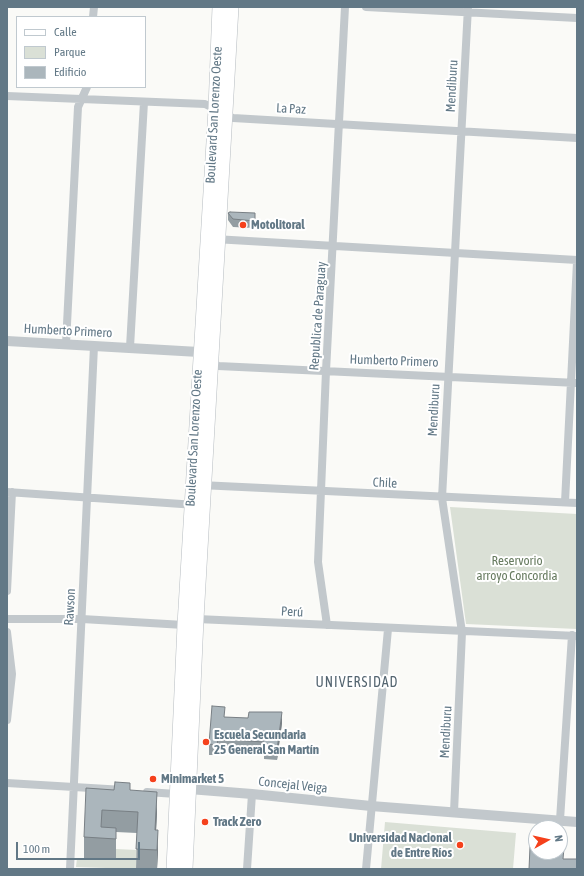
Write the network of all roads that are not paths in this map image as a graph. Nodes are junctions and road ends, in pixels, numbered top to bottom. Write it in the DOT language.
graph roads {
  1 [pos="219,7"];
  2 [pos="232,7"];
  3 [pos="345,7"];
  4 [pos="366,7"];
  5 [pos="468,10"];
  6 [pos="577,18"];
  7 [pos="87,88"];
  8 [pos="7,96"];
  9 [pos="82,100"];
  10 [pos="144,102"];
  11 [pos="215,109"];
  12 [pos="226,116"];
  13 [pos="340,124"];
  14 [pos="462,131"];
  15 [pos="577,138"];
  16 [pos="214,239"];
  17 [pos="334,246"];
  18 [pos="455,253"];
  19 [pos="577,261"];
  20 [pos="7,341"];
  21 [pos="66,344"];
  22 [pos="94,346"];
  23 [pos="130,347"];
  24 [pos="199,352"];
  25 [pos="212,362"];
  26 [pos="326,371"];
  27 [pos="448,376"];
  28 [pos="574,383"];
  29 [pos="198,485"];
  30 [pos="9,492"];
  31 [pos="321,492"];
  32 [pos="87,497"];
  33 [pos="442,498"];
  34 [pos="565,502"];
  35 [pos="577,502"];
  36 [pos="197,505"];
  37 [pos="7,591"];
  38 [pos="7,619"];
  39 [pos="82,619"];
  40 [pos="197,620"];
  41 [pos="184,625"];
  42 [pos="328,625"];
  43 [pos="388,629"];
  44 [pos="7,632"];
  45 [pos="462,632"];
  46 [pos="574,636"];
  47 [pos="7,720"];
  48 [pos="7,783"];
  49 [pos="74,787"];
  50 [pos="182,792"];
  51 [pos="252,794"];
  52 [pos="371,806"];
  53 [pos="454,812"];
  54 [pos="560,820"];
  55 [pos="70,869"];
  56 [pos="173,869"];
  57 [pos="186,869"];
  58 [pos="247,869"];
  59 [pos="366,869"];
  1 -- 11 [label="main road, Boulevard San Lorenzo Oeste"];
  2 -- 12 [label="main road, Boulevard San Lorenzo Oeste"];
  3 -- 13 [label="street, Republica de Paraguay"];
  4 -- 5 [label="street"];
  5 -- 6 [label="street"];
  5 -- 14 [label="street, Mendiburu"];
  7 -- 9 [label="street"];
  8 -- 9 [label="street, La Paz"];
  9 -- 10 [label="street, La Paz"];
  9 -- 21 [label="street"];
  10 -- 11 [label="street, La Paz"];
  10 -- 23 [label="street"];
  11 -- 12 [label="street, La Paz"];
  11 -- 16 [label="main road, Boulevard San Lorenzo Oeste"];
  12 -- 13 [label="street, La Paz"];
  12 -- 16 [label="main road, Boulevard San Lorenzo Oeste"];
  13 -- 14 [label="street, La Paz"];
  13 -- 17 [label="street, Republica de Paraguay"];
  14 -- 15 [label="street, La Paz"];
  14 -- 18 [label="street, Mendiburu"];
  16 -- 17 [label="street"];
  16 -- 24 [label="main road, Boulevard San Lorenzo Oeste"];
  16 -- 25 [label="main road, Boulevard San Lorenzo Oeste"];
  17 -- 18 [label="street"];
  17 -- 26 [label="street, Republica de Paraguay"];
  18 -- 19 [label="street"];
  18 -- 27 [label="street, Mendiburu"];
  19 -- 28 [label="street"];
  20 -- 21 [label="street, Humberto Primero"];
  21 -- 22 [label="street, Humberto Primero"];
  22 -- 23 [label="street, Humberto Primero"];
  22 -- 32 [label="street, Rawson"];
  23 -- 24 [label="street, Humberto Primero"];
  24 -- 25 [label="street"];
  24 -- 29 [label="main road, Boulevard San Lorenzo Oeste"];
  25 -- 26 [label="street, Humberto Primero"];
  25 -- 29 [label="main road, Boulevard San Lorenzo Oeste"];
  26 -- 27 [label="street, Humberto Primero"];
  26 -- 31 [label="street, Republica de Paraguay"];
  27 -- 28 [label="street, Humberto Primero"];
  27 -- 33 [label="street, Mendiburu"];
  28 -- 34 [label="street"];
  29 -- 31 [label="street, Chile"];
  29 -- 36 [label="main road, Boulevard San Lorenzo Oeste"];
  30 -- 32 [label="street"];
  30 -- 37 [label="street"];
  31 -- 33 [label="street, Chile"];
  31 -- 42 [label="street, Republica de Paraguay"];
  32 -- 36 [label="street"];
  32 -- 39 [label="street, Rawson"];
  33 -- 34 [label="street, Chile"];
  33 -- 45 [label="street, Mendiburu"];
  34 -- 35 [label="street, Chile"];
  36 -- 40 [label="main road, Boulevard San Lorenzo Oeste"];
  36 -- 41 [label="main road, Boulevard San Lorenzo Oeste"];
  38 -- 39 [label="street, Perú"];
  39 -- 41 [label="street, Perú"];
  39 -- 49 [label="street, Rawson"];
  40 -- 41 [label="street, Perú"];
  40 -- 42 [label="street, Perú"];
  40 -- 50 [label="main road, Boulevard San Lorenzo Oeste"];
  41 -- 50 [label="main road, Boulevard San Lorenzo Oeste"];
  42 -- 43 [label="street, Perú"];
  43 -- 45 [label="street, Perú"];
  43 -- 52 [label="street"];
  44 -- 47 [label="street"];
  45 -- 46 [label="street, Perú"];
  45 -- 53 [label="street, Mendiburu"];
  46 -- 54 [label="street"];
  48 -- 49 [label="street, Concejal Veiga"];
  49 -- 50 [label="street, Concejal Veiga"];
  49 -- 55 [label="street, Rawson"];
  50 -- 51 [label="street, Concejal Veiga"];
  50 -- 56 [label="main road, Boulevard San Lorenzo Oeste"];
  50 -- 57 [label="main road, Boulevard San Lorenzo Oeste"];
  51 -- 52 [label="street, Concejal Veiga"];
  51 -- 58 [label="street"];
  52 -- 53 [label="street, Concejal Veiga"];
  52 -- 59 [label="street"];
  53 -- 54 [label="street, Concejal Veiga"];
}
